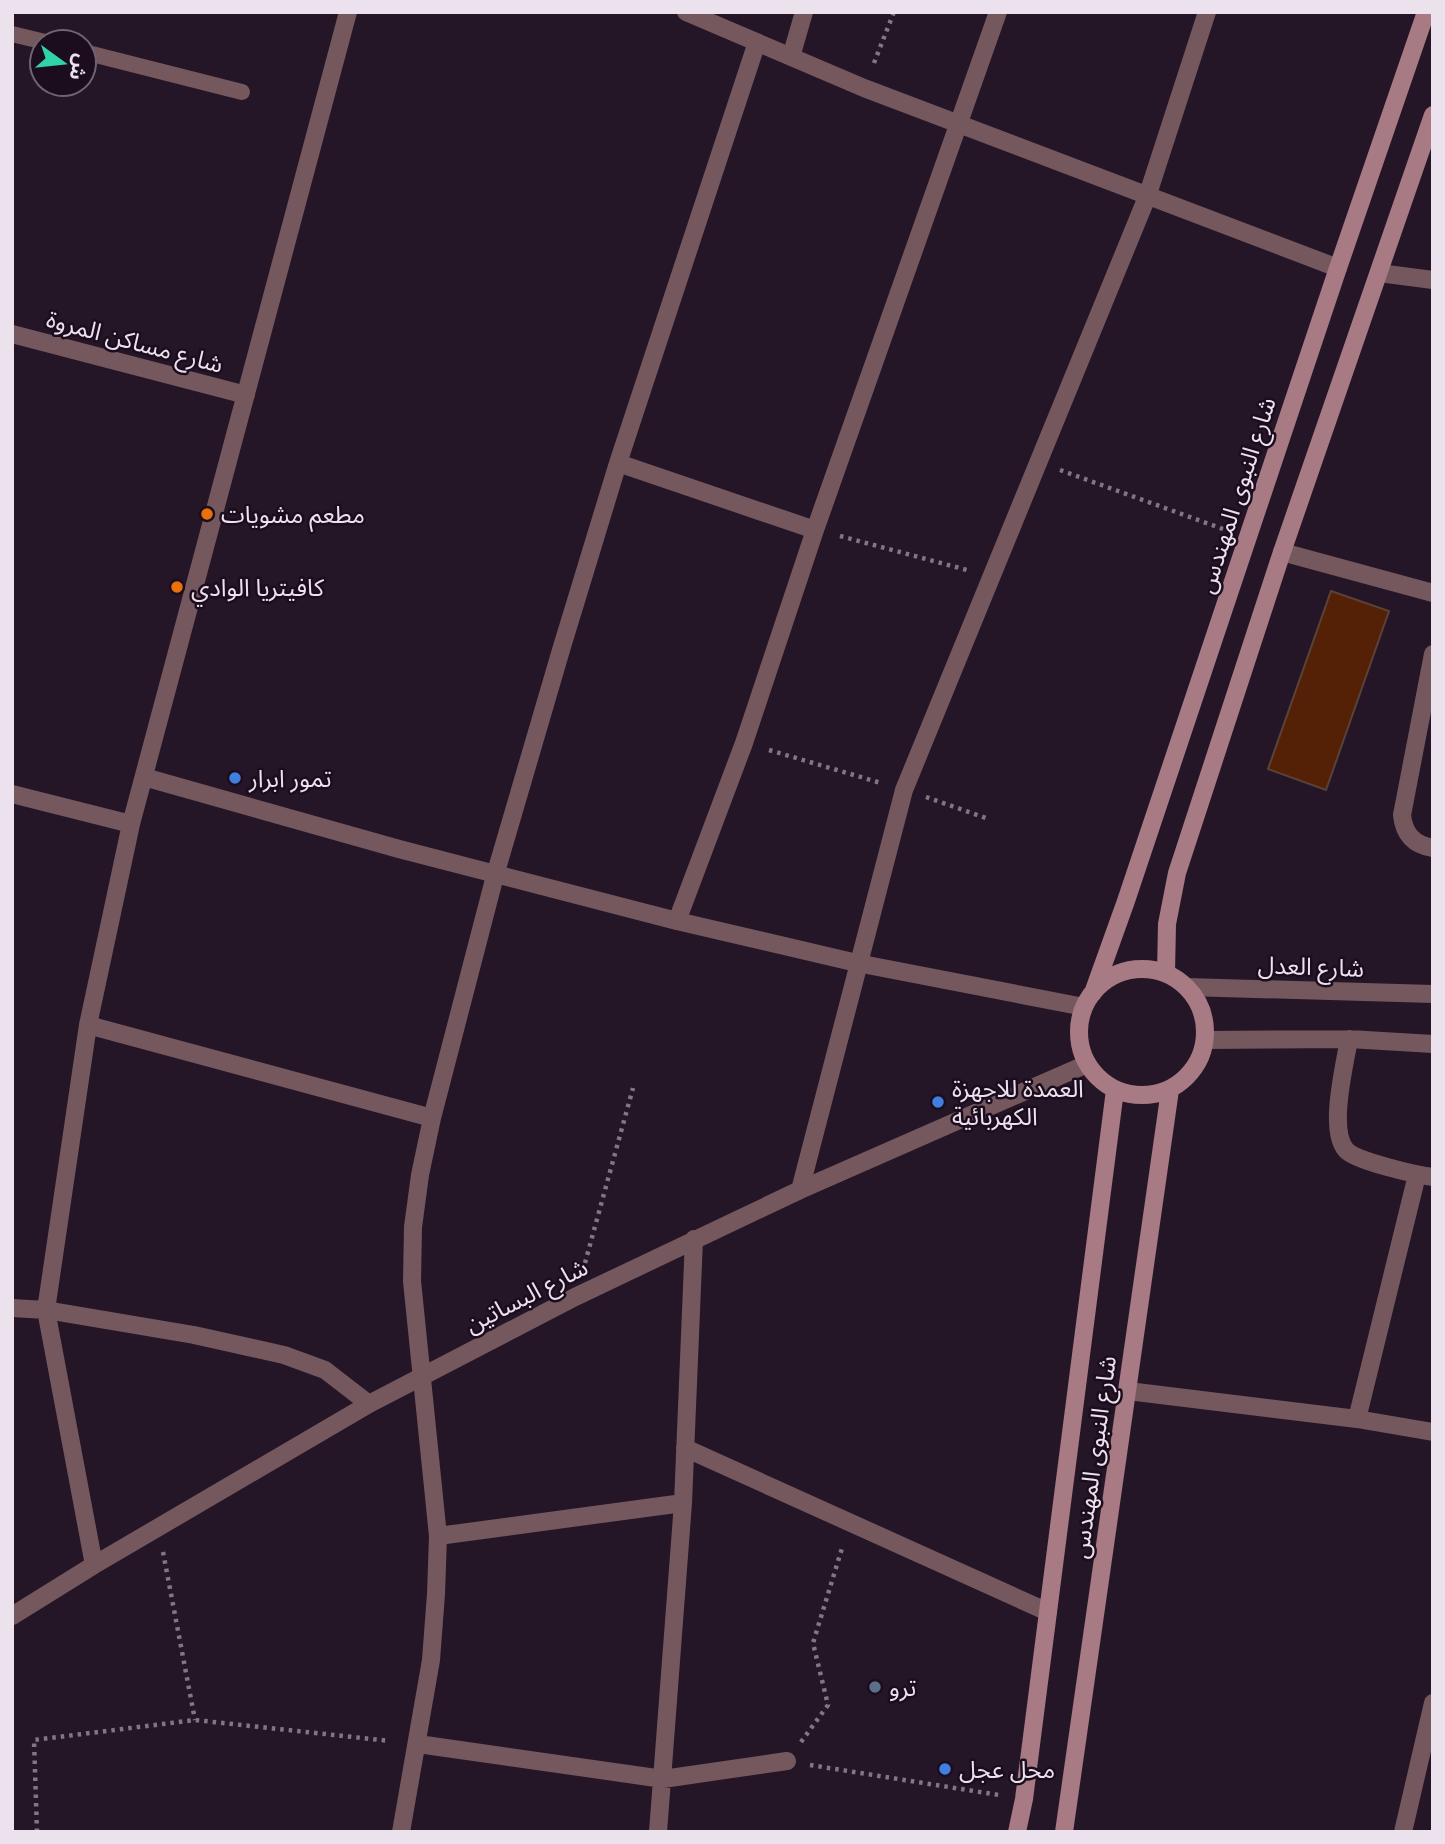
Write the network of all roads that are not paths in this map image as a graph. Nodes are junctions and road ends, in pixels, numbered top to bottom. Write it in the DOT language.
graph roads {
  1 [pos="348,12"];
  2 [pos="686,12"];
  3 [pos="804,12"];
  4 [pos="998,12"];
  5 [pos="1207,12"];
  6 [pos="1426,12"];
  7 [pos="757,42"];
  8 [pos="98,56"];
  9 [pos="790,57"];
  10 [pos="242,92"];
  11 [pos="1433,115"];
  12 [pos="958,125"];
  13 [pos="1147,197"];
  14 [pos="1338,268"];
  15 [pos="1379,273"];
  16 [pos="1433,280"];
  17 [pos="12,334"];
  18 [pos="246,396"];
  19 [pos="618,463"];
  20 [pos="815,530"];
  21 [pos="1282,552"];
  22 [pos="1433,593"];
  23 [pos="1433,653"];
  24 [pos="1425,739"];
  25 [pos="144,777"];
  26 [pos="12,794"];
  27 [pos="131,824"];
  28 [pos="1433,848"];
  29 [pos="496,872"];
  30 [pos="677,921"];
  31 [pos="858,963"];
  32 [pos="1166,973"];
  33 [pos="1187,987"];
  34 [pos="1433,994"];
  35 [pos="1088,1000"];
  36 [pos="88,1025"];
  37 [pos="1349,1039"];
  38 [pos="1205,1040"];
  39 [pos="1433,1044"];
  40 [pos="1087,1064"];
  41 [pos="1115,1090"];
  42 [pos="1170,1090"];
  43 [pos="432,1118"];
  44 [pos="1425,1176"];
  45 [pos="800,1190"];
  46 [pos="694,1239"];
  47 [pos="12,1308"];
  48 [pos="46,1310"];
  49 [pos="422,1377"];
  50 [pos="1128,1391"];
  51 [pos="369,1404"];
  52 [pos="1357,1419"];
  53 [pos="1433,1432"];
  54 [pos="685,1448"];
  55 [pos="682,1503"];
  56 [pos="438,1536"];
  57 [pos="94,1565"];
  58 [pos="1048,1612"];
  59 [pos="12,1616"];
  60 [pos="1433,1703"];
  61 [pos="418,1744"];
  62 [pos="787,1761"];
  63 [pos="663,1779"];
  64 [pos="401,1832"];
  65 [pos="658,1832"];
  66 [pos="1017,1832"];
  67 [pos="1064,1832"];
  68 [pos="1403,1832"];
  1 -- 18 [label="street"];
  2 -- 7 [label="street"];
  3 -- 9 [label="street"];
  4 -- 12 [label="street"];
  5 -- 13 [label="street"];
  6 -- 14 [label="street, شارع النبوى المهندس"];
  7 -- 9 [label="street"];
  7 -- 19 [label="street"];
  8 -- 10 [label="lane"];
  9 -- 12 [label="street"];
  11 -- 15 [label="street"];
  12 -- 13 [label="street"];
  12 -- 20 [label="street"];
  13 -- 14 [label="street"];
  13 -- 31 [label="street"];
  14 -- 35 [label="street, شارع النبوى المهندس"];
  15 -- 16 [label="street"];
  15 -- 21 [label="street"];
  17 -- 18 [label="street, شارع مساكن المروة"];
  18 -- 25 [label="street"];
  19 -- 20 [label="street"];
  19 -- 29 [label="street"];
  20 -- 30 [label="street"];
  21 -- 22 [label="street"];
  21 -- 32 [label="street"];
  23 -- 24 [label="street"];
  24 -- 28 [label="street"];
  25 -- 27 [label="street"];
  25 -- 29 [label="street"];
  26 -- 27 [label="street"];
  27 -- 36 [label="street"];
  29 -- 30 [label="street"];
  29 -- 43 [label="street"];
  30 -- 31 [label="street"];
  31 -- 35 [label="street"];
  31 -- 45 [label="street"];
  32 -- 33 [label="street"];
  32 -- 35 [label="street"];
  33 -- 34 [label="street, شارع العدل"];
  33 -- 38 [label="street"];
  35 -- 40 [label="street"];
  36 -- 43 [label="street"];
  36 -- 48 [label="street"];
  37 -- 38 [label="street"];
  37 -- 39 [label="street"];
  37 -- 44 [label="street"];
  38 -- 42 [label="street"];
  40 -- 41 [label="street"];
  40 -- 45 [label="street, شارع البساتين"];
  41 -- 42 [label="street"];
  41 -- 58 [label="street, شارع النبوى المهندس"];
  42 -- 50 [label="street, شارع النبوى المهندس"];
  43 -- 49 [label="street"];
  44 -- 52 [label="street"];
  45 -- 46 [label="street, شارع البساتين"];
  46 -- 49 [label="street, شارع البساتين"];
  46 -- 54 [label="street"];
  47 -- 48 [label="street"];
  48 -- 51 [label="street"];
  48 -- 57 [label="street"];
  49 -- 51 [label="street, شارع البساتين"];
  49 -- 56 [label="street"];
  50 -- 52 [label="street"];
  50 -- 67 [label="street, شارع النبوى المهندس"];
  51 -- 57 [label="street, شارع البساتين"];
  52 -- 53 [label="street"];
  54 -- 55 [label="street"];
  54 -- 58 [label="street"];
  55 -- 56 [label="street"];
  55 -- 63 [label="street"];
  56 -- 61 [label="street"];
  57 -- 59 [label="street, شارع البساتين"];
  58 -- 66 [label="street, شارع النبوى المهندس"];
  60 -- 68 [label="street"];
  61 -- 63 [label="street"];
  61 -- 64 [label="street"];
  62 -- 63 [label="street"];
  63 -- 65 [label="street"];
}
